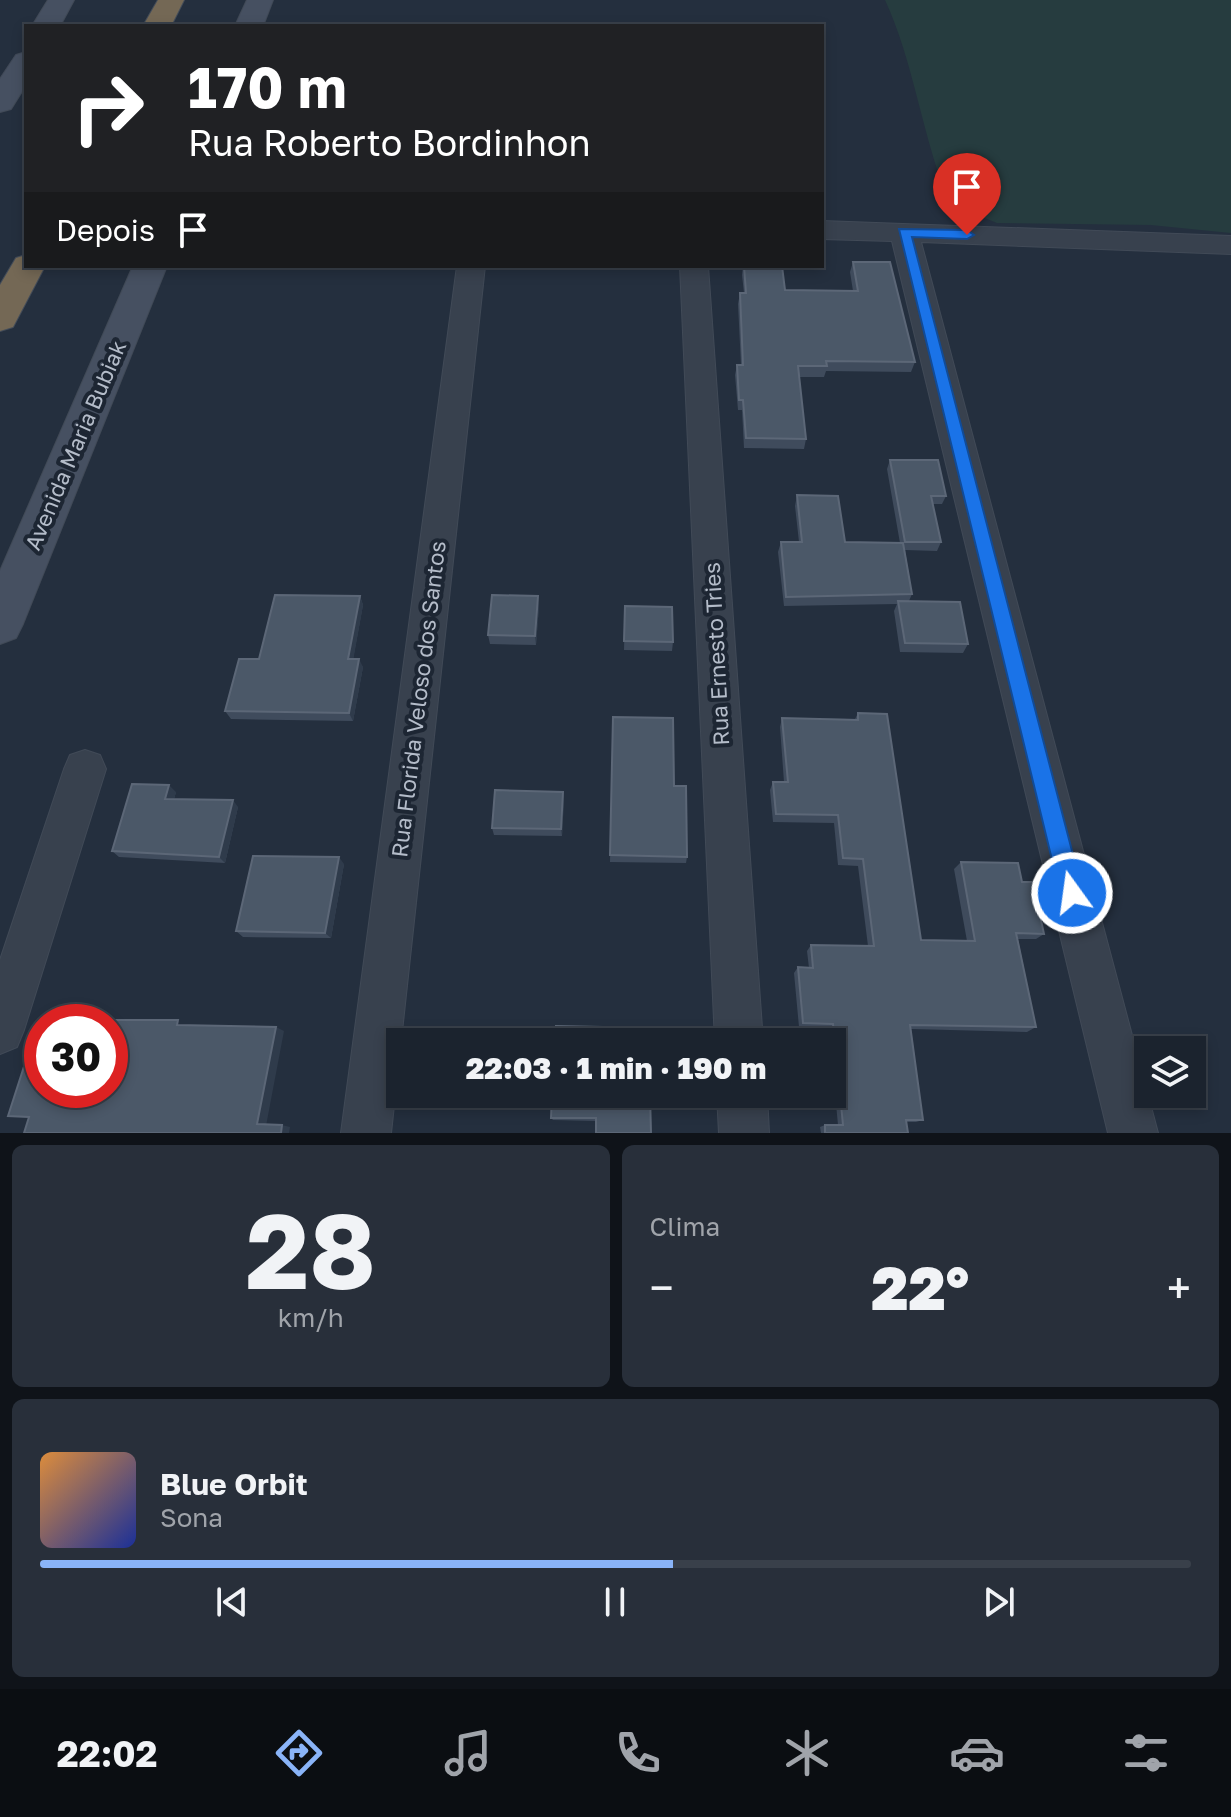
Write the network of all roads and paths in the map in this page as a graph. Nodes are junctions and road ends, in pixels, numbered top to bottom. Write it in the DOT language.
graph roads {
  1 [pos="61,0"];
  2 [pos="171,0"];
  3 [pos="260,0"];
  4 [pos="47,24"];
  5 [pos="158,24"];
  6 [pos="250,24"];
  7 [pos="15,68"];
  8 [pos="0,103"];
  9 [pos="824,230"];
  10 [pos="904,232"];
  11 [pos="1231,245"];
  12 [pos="27,268"];
  13 [pos="149,268"];
  14 [pos="471,268"];
  15 [pos="694,268"];
  16 [pos="0,318"];
  17 [pos="0,624"];
  18 [pos="85,769"];
  19 [pos="738,1028"];
  20 [pos="0,1030"];
  21 [pos="743,1108"];
  22 [pos="366,1133"];
  23 [pos="744,1133"];
  24 [pos="1133,1133"];
  1 -- 4 [label="street"];
  2 -- 5 [label="highway"];
  3 -- 6 [label="street"];
  7 -- 8 [label="street"];
  9 -- 10 [label="street"];
  10 -- 11 [label="street"];
  10 -- 24 [label="street"];
  12 -- 16 [label="highway"];
  13 -- 17 [label="street, Avenida Maria Bubiak"];
  14 -- 22 [label="street, Rua Florida Veloso dos Santos"];
  15 -- 19 [label="street, Rua Ernesto Tries"];
  18 -- 20 [label="street"];
  21 -- 23 [label="street"];
}
